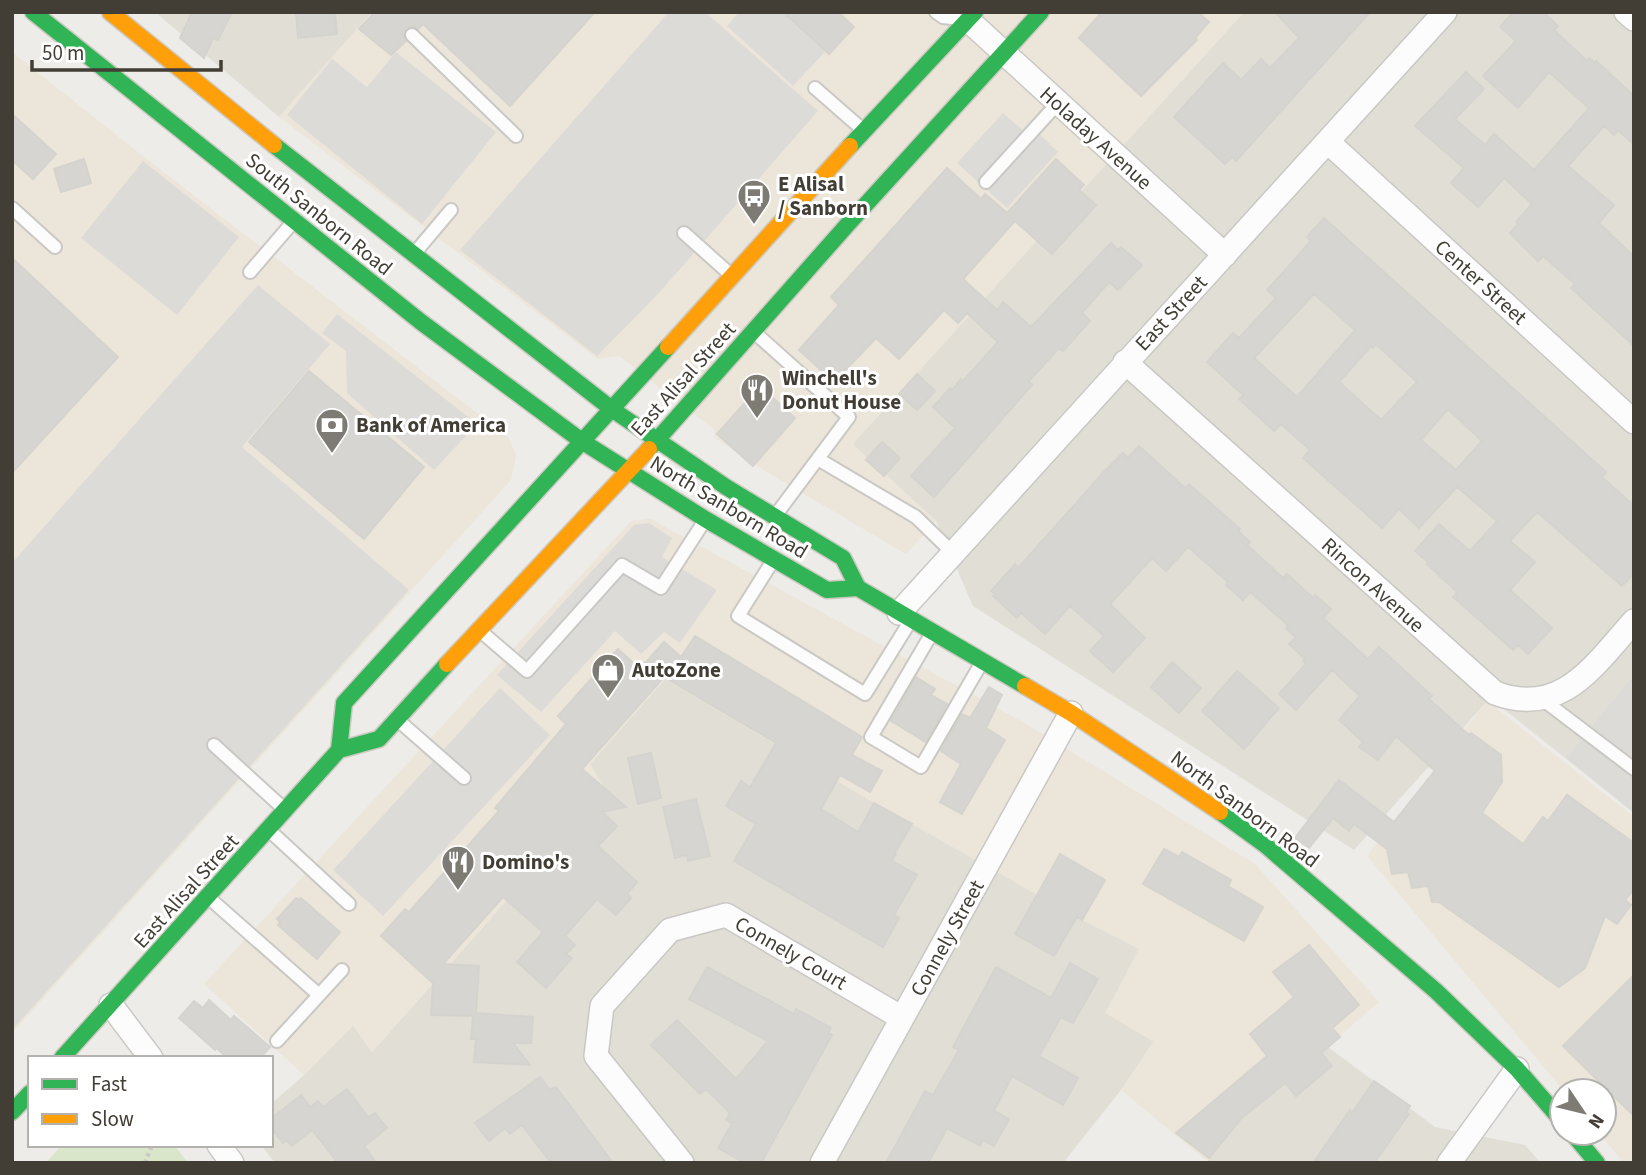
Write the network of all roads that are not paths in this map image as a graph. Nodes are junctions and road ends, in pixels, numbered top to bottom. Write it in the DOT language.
graph roads {
  1 [pos="33,12"];
  2 [pos="110,12"];
  3 [pos="936,12"];
  4 [pos="1041,12"];
  5 [pos="1444,12"];
  6 [pos="1626,12"];
  7 [pos="970,15"];
  8 [pos="1634,19"];
  9 [pos="412,35"];
  10 [pos="1004,53"];
  11 [pos="816,89"];
  12 [pos="1058,103"];
  13 [pos="864,131"];
  14 [pos="516,136"];
  15 [pos="1328,142"];
  16 [pos="986,182"];
  17 [pos="12,208"];
  18 [pos="451,210"];
  19 [pos="294,221"];
  20 [pos="684,233"];
  21 [pos="55,247"];
  22 [pos="413,255"];
  23 [pos="1226,255"];
  24 [pos="250,272"];
  25 [pos="733,277"];
  26 [pos="753,331"];
  27 [pos="1125,362"];
  28 [pos="613,410"];
  29 [pos="1634,422"];
  30 [pos="657,439"];
  31 [pos="583,442"];
  32 [pos="818,459"];
  33 [pos="628,472"];
  34 [pos="775,516"];
  35 [pos="705,519"];
  36 [pos="953,553"];
  37 [pos="774,558"];
  38 [pos="858,588"];
  39 [pos="905,617"];
  40 [pos="1634,621"];
  41 [pos="478,629"];
  42 [pos="932,633"];
  43 [pos="982,662"];
  44 [pos="1542,699"];
  45 [pos="1071,713"];
  46 [pos="397,719"];
  47 [pos="214,745"];
  48 [pos="339,750"];
  49 [pos="1634,769"];
  50 [pos="464,778"];
  51 [pos="286,810"];
  52 [pos="268,830"];
  53 [pos="208,897"];
  54 [pos="349,904"];
  55 [pos="342,970"];
  56 [pos="319,995"];
  57 [pos="111,1005"];
  58 [pos="902,1018"];
  59 [pos="277,1041"];
  60 [pos="64,1056"];
  61 [pos="149,1056"];
  62 [pos="1517,1069"];
  63 [pos="28,1095"];
  64 [pos="1548,1105"];
  65 [pos="12,1112"];
  66 [pos="220,1147"];
  67 [pos="1584,1147"];
  68 [pos="232,1163"];
  69 [pos="682,1163"];
  70 [pos="822,1163"];
  71 [pos="1449,1163"];
  72 [pos="1597,1163"];
  1 -- 19 [label="main road, South Sanborn Road"];
  2 -- 22 [label="main road, South Sanborn Road"];
  3 -- 7 [label="lane"];
  4 -- 10 [label="main road, East Alisal Street"];
  5 -- 15 [label="street, East Street"];
  6 -- 8 [label="street"];
  7 -- 10 [label="street, Holaday Avenue"];
  7 -- 13 [label="main road, East Alisal Street"];
  9 -- 14 [label="lane"];
  10 -- 12 [label="street, Holaday Avenue"];
  10 -- 26 [label="main road, East Alisal Street"];
  11 -- 13 [label="lane"];
  12 -- 16 [label="lane"];
  12 -- 23 [label="street, Holaday Avenue"];
  13 -- 25 [label="main road, East Alisal Street"];
  15 -- 23 [label="street, East Street"];
  15 -- 29 [label="street, Center Street"];
  17 -- 21 [label="lane"];
  18 -- 22 [label="lane"];
  19 -- 24 [label="lane"];
  19 -- 31 [label="main road, South Sanborn Road"];
  20 -- 25 [label="lane"];
  22 -- 28 [label="main road, South Sanborn Road"];
  23 -- 27 [label="street, East Street"];
  25 -- 28 [label="main road, East Alisal Street"];
  26 -- 30 [label="main road, East Alisal Street"];
  26 -- 32 [label="lane"];
  27 -- 36 [label="street, East Street"];
  27 -- 44 [label="street, Rincon Avenue"];
  28 -- 30 [label="main road, North Sanborn Road"];
  28 -- 31 [label="main road, East Alisal Street"];
  30 -- 33 [label="main road, East Alisal Street"];
  30 -- 34 [label="main road, North Sanborn Road"];
  31 -- 33 [label="main road, North Sanborn Road"];
  31 -- 48 [label="main road, East Alisal Street"];
  32 -- 34 [label="lane"];
  32 -- 36 [label="lane"];
  33 -- 35 [label="main road, North Sanborn Road"];
  33 -- 41 [label="main road, East Alisal Street"];
  34 -- 38 [label="main road, North Sanborn Road"];
  35 -- 37 [label="main road, North Sanborn Road"];
  35 -- 41 [label="lane"];
  36 -- 39 [label="street, East Street"];
  37 -- 38 [label="main road, North Sanborn Road"];
  37 -- 39 [label="lane"];
  38 -- 39 [label="main road, North Sanborn Road"];
  39 -- 42 [label="main road, North Sanborn Road"];
  40 -- 44 [label="street, Rincon Avenue"];
  41 -- 46 [label="main road, East Alisal Street"];
  42 -- 43 [label="main road, North Sanborn Road"];
  42 -- 43 [label="lane"];
  43 -- 45 [label="main road, North Sanborn Road"];
  44 -- 49 [label="lane"];
  45 -- 58 [label="street, Connely Street"];
  45 -- 62 [label="main road, North Sanborn Road"];
  46 -- 48 [label="main road, East Alisal Street"];
  46 -- 50 [label="lane"];
  47 -- 51 [label="lane"];
  48 -- 51 [label="main road, East Alisal Street"];
  51 -- 52 [label="main road, East Alisal Street"];
  52 -- 53 [label="main road, East Alisal Street"];
  52 -- 54 [label="lane"];
  53 -- 56 [label="lane"];
  53 -- 57 [label="main road, East Alisal Street"];
  55 -- 56 [label="lane"];
  56 -- 59 [label="lane"];
  57 -- 60 [label="main road, East Alisal Street"];
  57 -- 61 [label="street"];
  58 -- 69 [label="street, Connely Court"];
  58 -- 70 [label="street, Connely Street"];
  62 -- 64 [label="main road, North Sanborn Road"];
  62 -- 71 [label="street"];
  63 -- 65 [label="main road"];
  66 -- 68 [label="street"];
  67 -- 72 [label="main road"];
}
